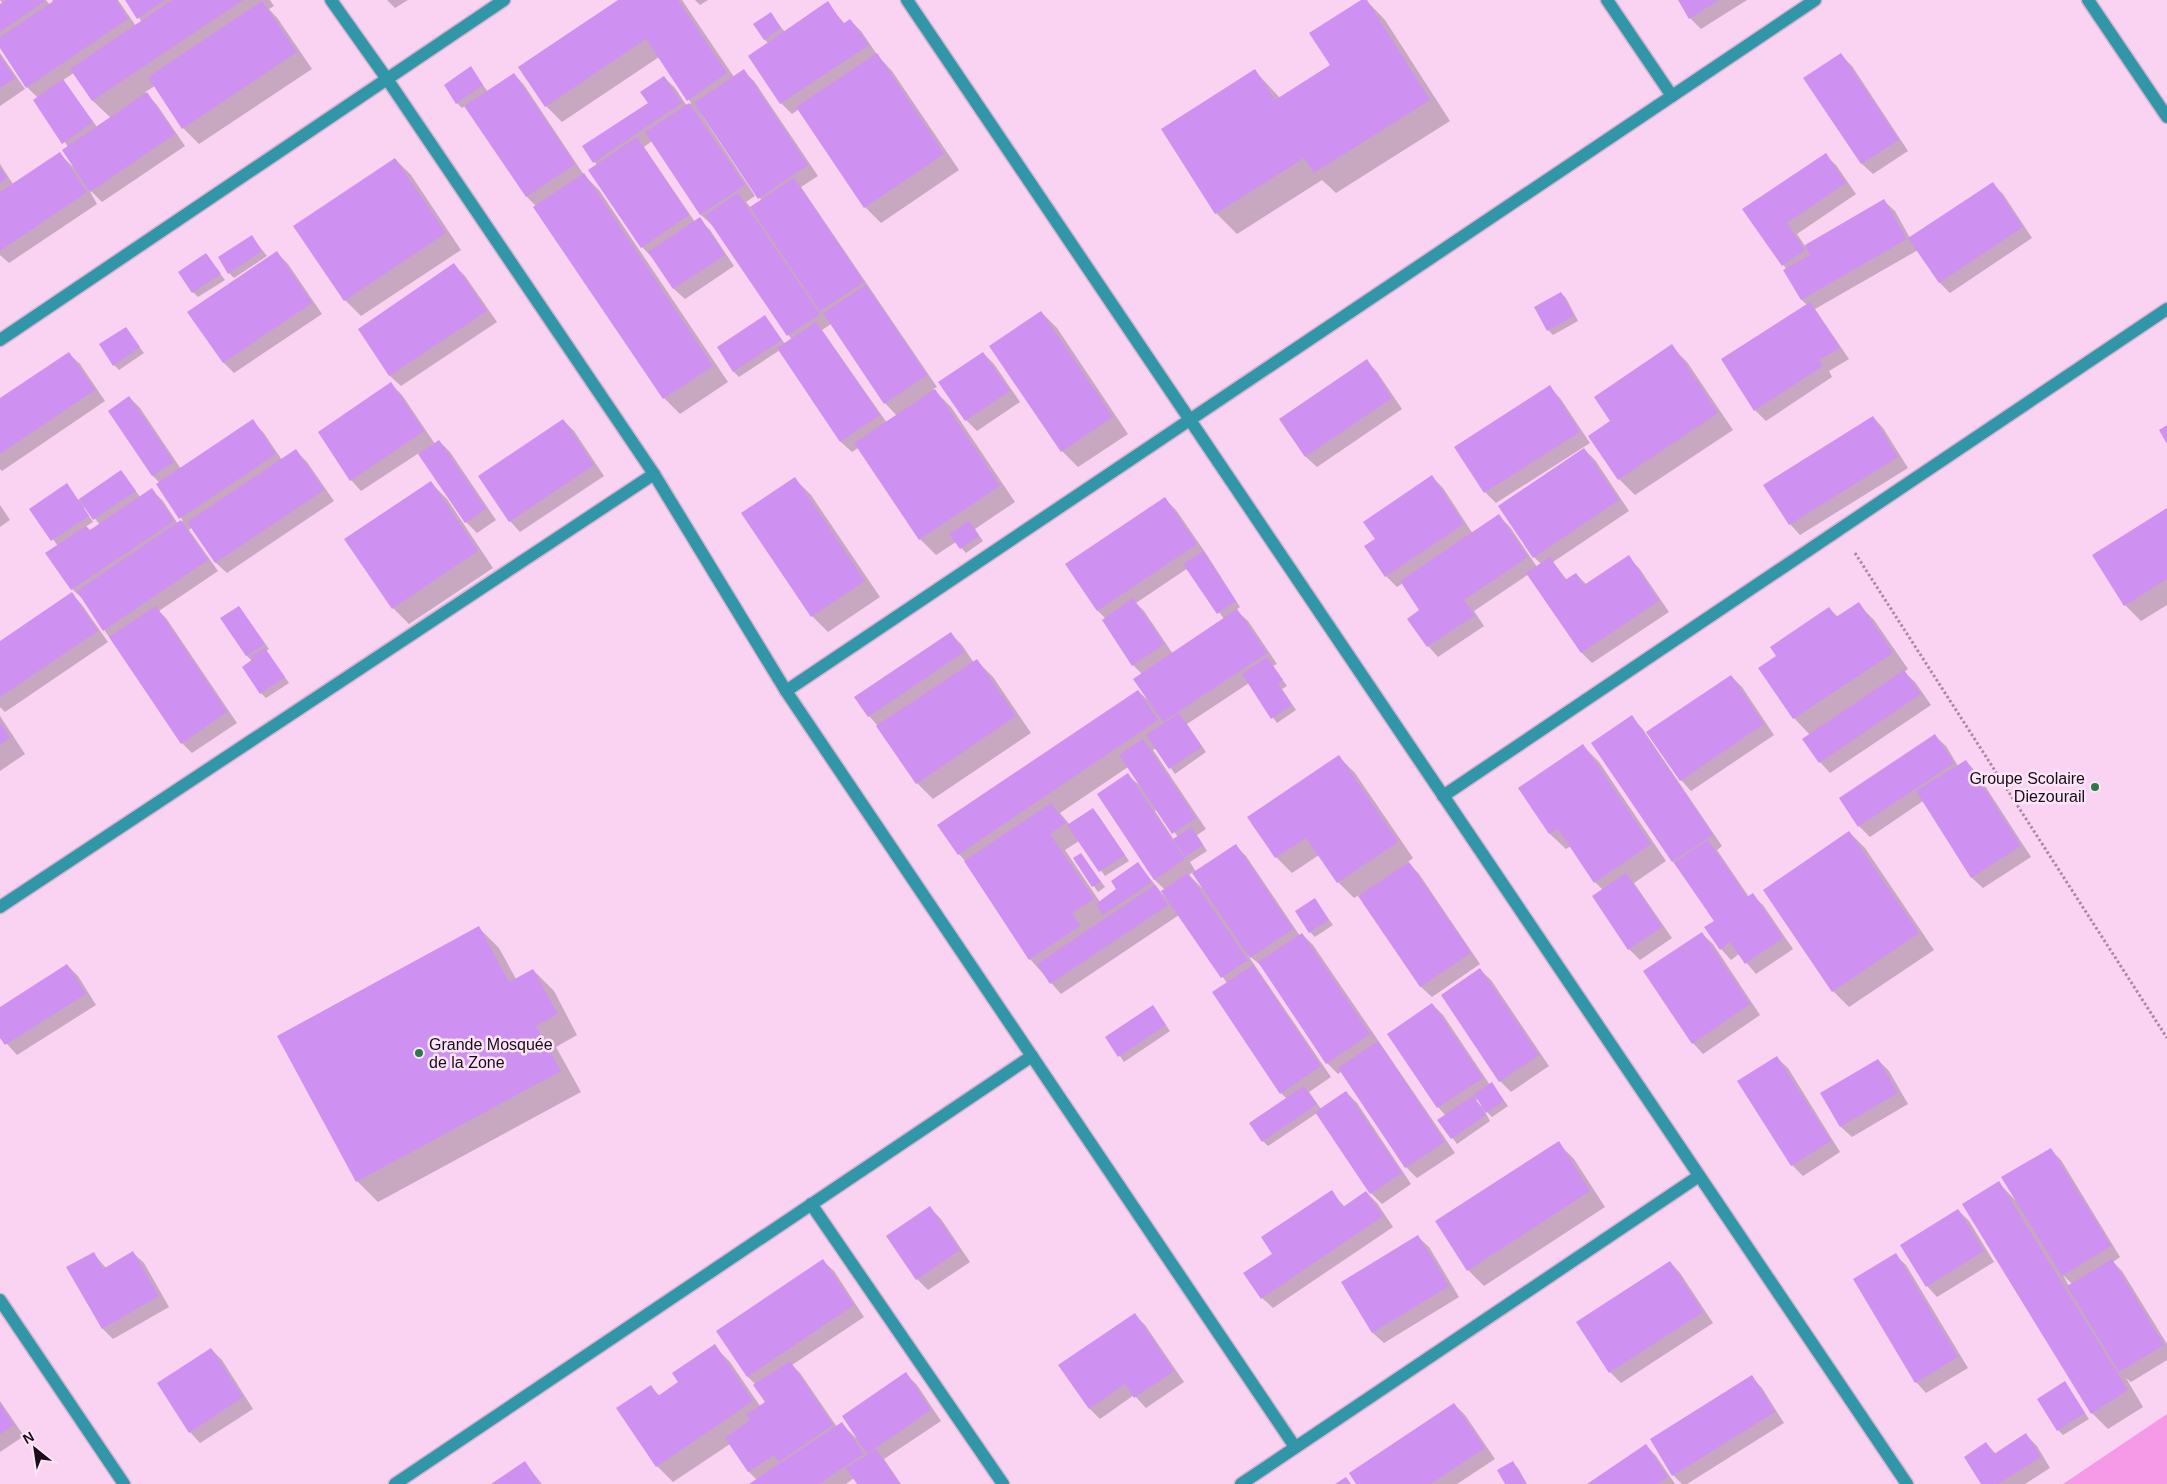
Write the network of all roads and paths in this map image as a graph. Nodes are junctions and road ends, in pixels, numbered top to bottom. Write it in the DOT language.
graph roads {
  1 [pos="331,0"];
  2 [pos="504,0"];
  3 [pos="907,0"];
  4 [pos="1608,0"];
  5 [pos="1814,0"];
  6 [pos="2088,0"];
  7 [pos="387,79"];
  8 [pos="1672,96"];
  9 [pos="2167,117"];
  10 [pos="2167,309"];
  11 [pos="0,340"];
  12 [pos="1190,420"];
  13 [pos="654,474"];
  14 [pos="1841,531"];
  15 [pos="786,691"];
  16 [pos="1443,796"];
  17 [pos="0,907"];
  18 [pos="2167,1038"];
  19 [pos="1032,1056"];
  20 [pos="1699,1176"];
  21 [pos="811,1204"];
  22 [pos="0,1300"];
  23 [pos="1295,1447"];
  24 [pos="124,1484"];
  25 [pos="395,1484"];
  26 [pos="1003,1484"];
  27 [pos="1241,1484"];
  28 [pos="1907,1484"];
  1 -- 7 [label="street"];
  2 -- 7 [label="street"];
  3 -- 12 [label="street"];
  4 -- 8 [label="street"];
  5 -- 8 [label="street"];
  6 -- 9 [label="street"];
  7 -- 11 [label="street"];
  7 -- 13 [label="street"];
  8 -- 12 [label="street"];
  10 -- 14 [label="street"];
  12 -- 15 [label="street"];
  12 -- 16 [label="street"];
  13 -- 15 [label="street"];
  13 -- 17 [label="street"];
  14 -- 16 [label="street"];
  14 -- 18 [label="path"];
  15 -- 19 [label="street"];
  16 -- 20 [label="street"];
  19 -- 21 [label="street"];
  19 -- 23 [label="street"];
  20 -- 23 [label="street"];
  20 -- 28 [label="street"];
  21 -- 25 [label="street"];
  21 -- 26 [label="street"];
  22 -- 24 [label="street"];
  23 -- 27 [label="street"];
}
